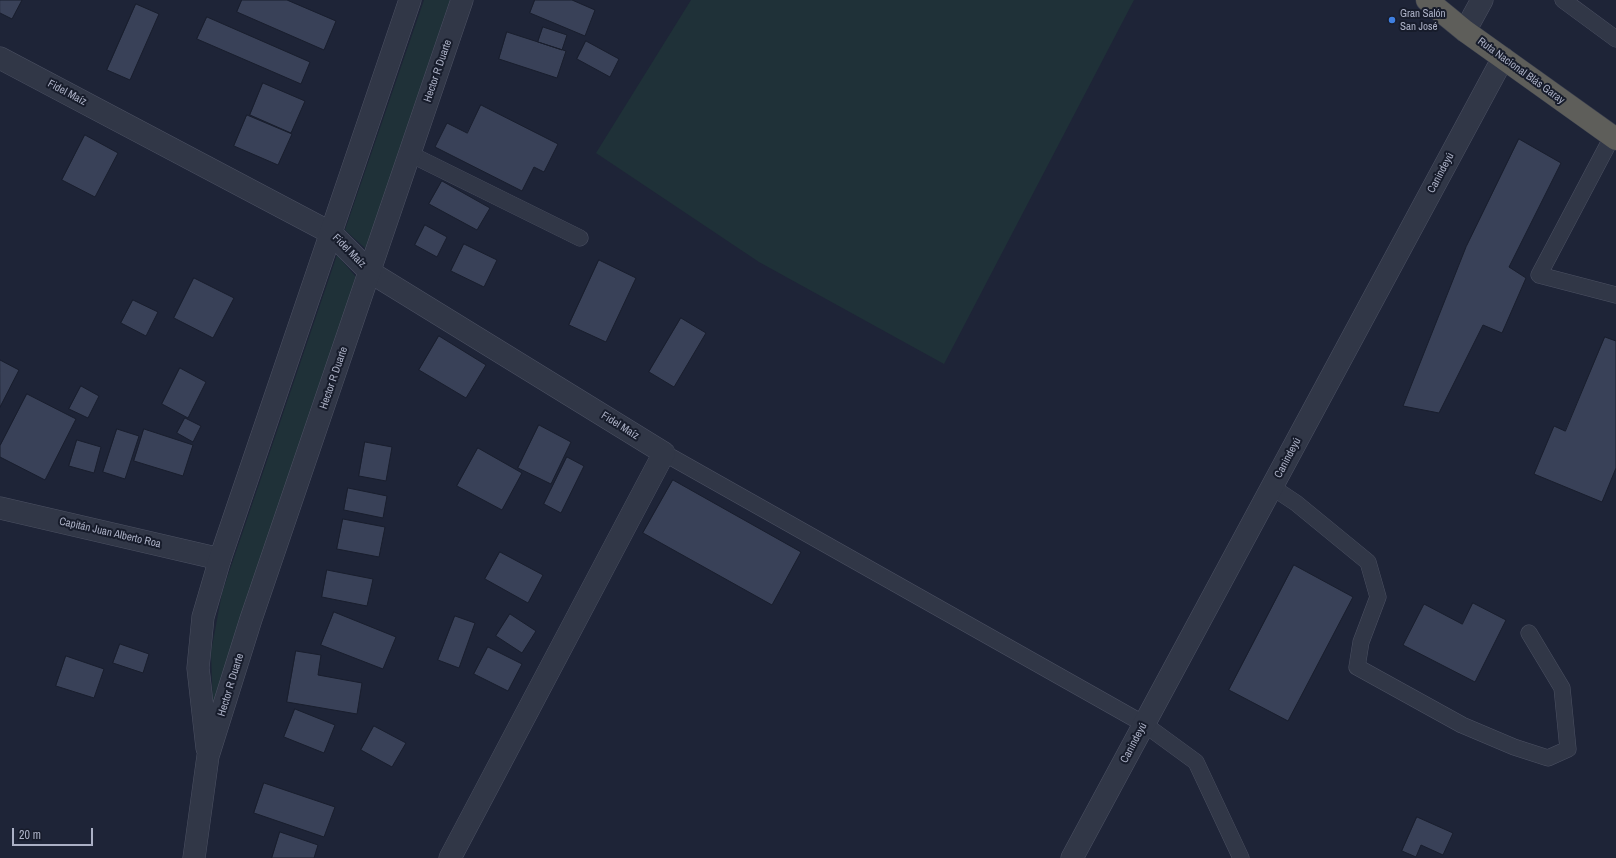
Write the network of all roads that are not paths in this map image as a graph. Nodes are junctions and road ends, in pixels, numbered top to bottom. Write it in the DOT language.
graph roads {
  1 [pos="410,0"];
  2 [pos="462,0"];
  3 [pos="1427,0"];
  4 [pos="1482,0"];
  5 [pos="1563,0"];
  6 [pos="1465,31"];
  7 [pos="1616,39"];
  8 [pos="0,58"];
  9 [pos="1503,58"];
  10 [pos="1614,138"];
  11 [pos="410,154"];
  12 [pos="331,233"];
  13 [pos="580,238"];
  14 [pos="370,272"];
  15 [pos="1616,295"];
  16 [pos="664,453"];
  17 [pos="1272,487"];
  18 [pos="0,508"];
  19 [pos="220,559"];
  20 [pos="1529,633"];
  21 [pos="1144,724"];
  22 [pos="208,756"];
  23 [pos="194,858"];
  24 [pos="450,858"];
  25 [pos="1072,858"];
  26 [pos="1241,858"];
  1 -- 12 [label="street, Hector R Duarte"];
  2 -- 11 [label="street, Hector R Duarte"];
  3 -- 6 [label="highway, Ruta Nacional Blás Garay"];
  4 -- 6 [label="street"];
  5 -- 7 [label="lane"];
  6 -- 9 [label="highway, Ruta Nacional Blás Garay"];
  8 -- 12 [label="street, Fidel Maíz"];
  9 -- 10 [label="highway, Ruta Nacional Blás Garay"];
  9 -- 17 [label="street, Canindeyú"];
  10 -- 15 [label="lane"];
  11 -- 13 [label="lane"];
  11 -- 14 [label="street, Hector R Duarte"];
  12 -- 14 [label="street, Fidel Maíz"];
  12 -- 19 [label="street, Hector R Duarte"];
  14 -- 16 [label="street, Fidel Maíz"];
  14 -- 22 [label="street, Hector R Duarte"];
  16 -- 21 [label="lane"];
  16 -- 24 [label="street"];
  17 -- 20 [label="lane"];
  17 -- 21 [label="street, Canindeyú"];
  18 -- 19 [label="street, Capitán Juan Alberto Roa"];
  19 -- 22 [label="street, Hector R Duarte"];
  21 -- 25 [label="street, Canindeyú"];
  21 -- 26 [label="lane"];
  22 -- 23 [label="street, Hector R Duarte"];
}
